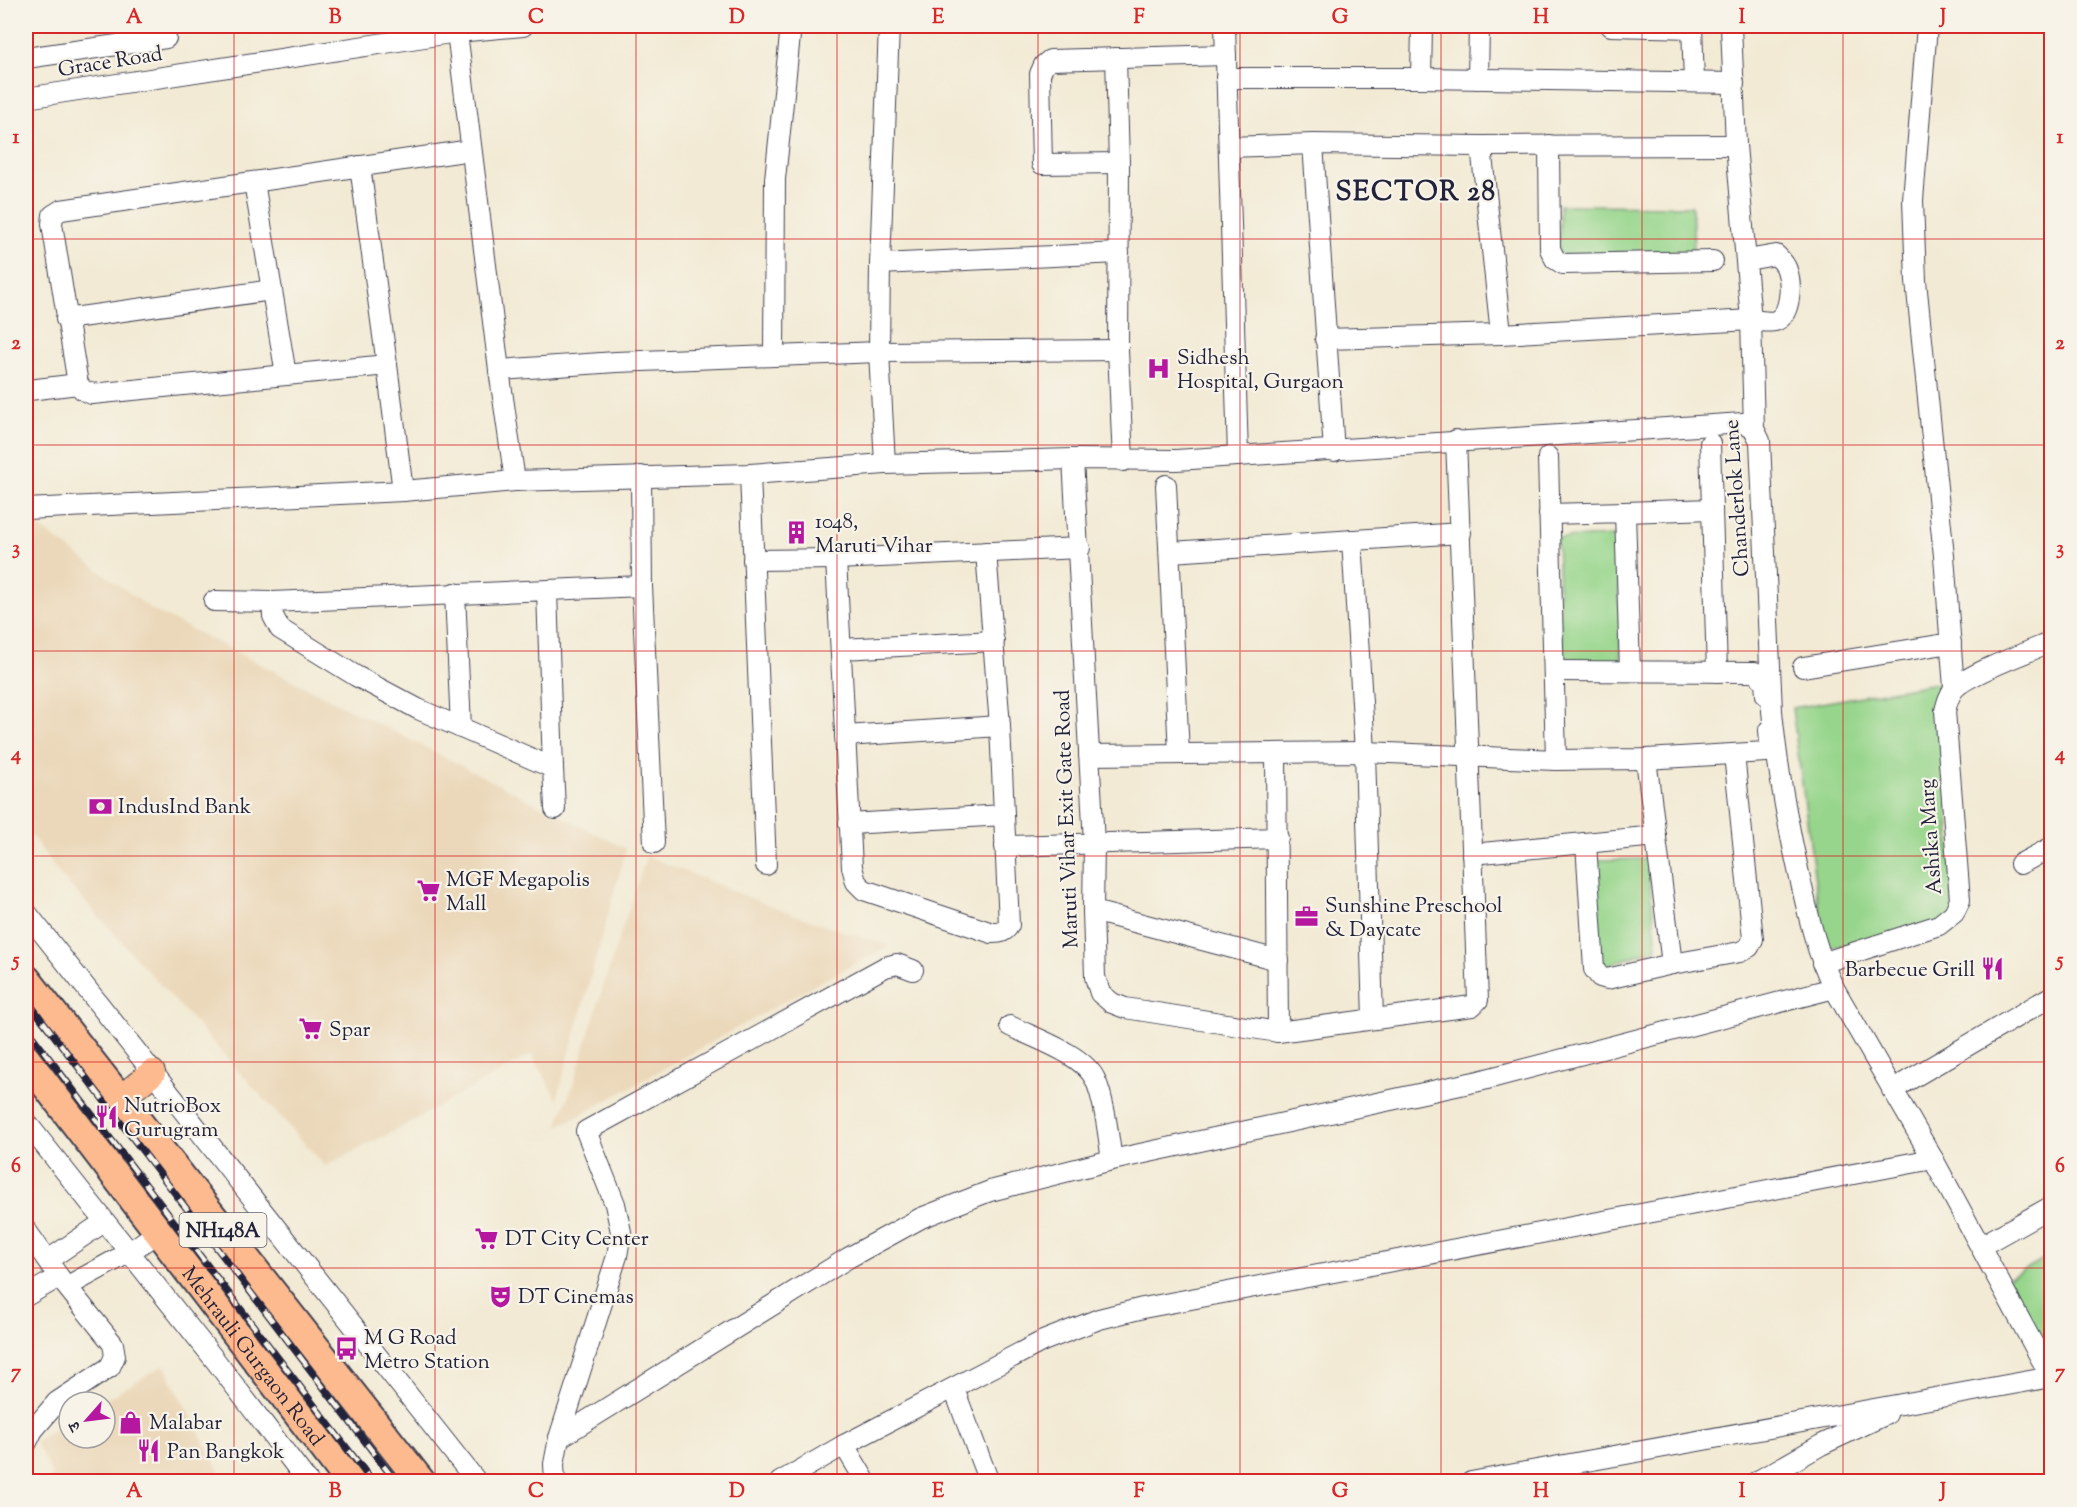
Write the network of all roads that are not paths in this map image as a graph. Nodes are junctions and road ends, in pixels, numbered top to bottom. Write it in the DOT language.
graph roads {
  1 [pos="164,26"];
  2 [pos="523,26"];
  3 [pos="791,26"];
  4 [pos="889,26"];
  5 [pos="1225,26"];
  6 [pos="1422,26"];
  7 [pos="1479,26"];
  8 [pos="1611,26"];
  9 [pos="1628,26"];
  10 [pos="1731,26"];
  11 [pos="1927,26"];
  12 [pos="1692,27"];
  13 [pos="457,32"];
  14 [pos="1226,56"];
  15 [pos="26,58"];
  16 [pos="1116,58"];
  17 [pos="1227,78"];
  18 [pos="1421,78"];
  19 [pos="1478,79"];
  20 [pos="1694,82"];
  21 [pos="1734,83"];
  22 [pos="26,98"];
  23 [pos="1313,144"];
  24 [pos="1736,144"];
  25 [pos="1481,146"];
  26 [pos="1549,146"];
  27 [pos="1228,147"];
  28 [pos="471,150"];
  29 [pos="1119,163"];
  30 [pos="360,166"];
  31 [pos="254,182"];
  32 [pos="1119,253"];
  33 [pos="1747,260"];
  34 [pos="1713,261"];
  35 [pos="879,264"];
  36 [pos="272,290"];
  37 [pos="66,319"];
  38 [pos="1751,320"];
  39 [pos="1501,334"];
  40 [pos="1325,339"];
  41 [pos="1118,350"];
  42 [pos="879,352"];
  43 [pos="774,356"];
  44 [pos="387,365"];
  45 [pos="499,370"];
  46 [pos="286,375"];
  47 [pos="78,384"];
  48 [pos="29,390"];
  49 [pos="1754,429"];
  50 [pos="1456,440"];
  51 [pos="1710,443"];
  52 [pos="1334,451"];
  53 [pos="1238,456"];
  54 [pos="1548,457"];
  55 [pos="1073,459"];
  56 [pos="1123,461"];
  57 [pos="885,464"];
  58 [pos="750,474"];
  59 [pos="641,476"];
  60 [pos="515,481"];
  61 [pos="1166,486"];
  62 [pos="404,491"];
  63 [pos="26,509"];
  64 [pos="1712,509"];
  65 [pos="1625,512"];
  66 [pos="1549,514"];
  67 [pos="1461,533"];
  68 [pos="1352,540"];
  69 [pos="1080,548"];
  70 [pos="986,552"];
  71 [pos="1171,552"];
  72 [pos="836,559"];
  73 [pos="753,560"];
  74 [pos="642,586"];
  75 [pos="548,591"];
  76 [pos="455,593"];
  77 [pos="214,601"];
  78 [pos="272,602"];
  79 [pos="994,641"];
  80 [pos="2052,642"];
  81 [pos="1951,643"];
  82 [pos="842,649"];
  83 [pos="1803,667"];
  84 [pos="1554,671"];
  85 [pos="1630,671"];
  86 [pos="1717,672"];
  87 [pos="1954,688"];
  88 [pos="1000,726"];
  89 [pos="461,728"];
  90 [pos="845,736"];
  91 [pos="1365,752"];
  92 [pos="1275,753"];
  93 [pos="1179,754"];
  94 [pos="1734,754"];
  95 [pos="1089,755"];
  96 [pos="1470,756"];
  97 [pos="1646,759"];
  98 [pos="1556,760"];
  99 [pos="553,768"];
  100 [pos="555,809"];
  101 [pos="1004,815"];
  102 [pos="849,824"];
  103 [pos="1656,836"];
  104 [pos="1278,838"];
  105 [pos="654,843"];
  106 [pos="1094,843"];
  107 [pos="1586,843"];
  108 [pos="1005,846"];
  109 [pos="2052,847"];
  110 [pos="1472,854"];
  111 [pos="2020,864"];
  112 [pos="766,865"];
  113 [pos="1093,911"];
  114 [pos="26,912"];
  115 [pos="1278,960"];
  116 [pos="1822,963"];
  117 [pos="1672,964"];
  118 [pos="913,970"];
  119 [pos="26,979"];
  120 [pos="1834,988"];
  121 [pos="2052,996"];
  122 [pos="1373,1019"];
  123 [pos="1010,1026"];
  124 [pos="1278,1032"];
  125 [pos="26,1059"];
  126 [pos="152,1073"];
  127 [pos="1892,1090"];
  128 [pos="120,1099"];
  129 [pos="26,1122"];
  130 [pos="1933,1159"];
  131 [pos="1112,1160"];
  132 [pos="2052,1206"];
  133 [pos="104,1222"];
  134 [pos="26,1230"];
  135 [pos="158,1232"];
  136 [pos="1981,1246"];
  137 [pos="128,1253"];
  138 [pos="48,1260"];
  139 [pos="63,1281"];
  140 [pos="26,1296"];
  141 [pos="2051,1378"];
  142 [pos="954,1389"];
  143 [pos="1911,1402"];
  144 [pos="559,1438"];
  145 [pos="26,1444"];
  146 [pos="844,1445"];
  147 [pos="308,1482"];
  148 [pos="350,1482"];
  149 [pos="421,1482"];
  150 [pos="477,1482"];
  151 [pos="555,1482"];
  152 [pos="780,1482"];
  153 [pos="866,1482"];
  154 [pos="989,1482"];
  155 [pos="1472,1482"];
  156 [pos="1756,1482"];
  1 -- 15 [label="street"];
  2 -- 13 [label="street, Grace Road"];
  3 -- 43 [label="street"];
  4 -- 35 [label="street"];
  5 -- 14 [label="street"];
  6 -- 18 [label="street"];
  7 -- 19 [label="street"];
  8 -- 9 [label="street"];
  9 -- 12 [label="street"];
  10 -- 21 [label="street, Chanderlok Lane"];
  11 -- 81 [label="street"];
  12 -- 20 [label="street"];
  13 -- 22 [label="street, Grace Road"];
  13 -- 28 [label="street"];
  14 -- 16 [label="street"];
  14 -- 17 [label="street"];
  16 -- 29 [label="street"];
  16 -- 29 [label="street"];
  17 -- 18 [label="street"];
  17 -- 27 [label="street"];
  18 -- 19 [label="street"];
  19 -- 20 [label="street"];
  20 -- 21 [label="street"];
  21 -- 24 [label="street, Chanderlok Lane"];
  23 -- 25 [label="street"];
  23 -- 27 [label="street"];
  23 -- 40 [label="street"];
  24 -- 26 [label="street"];
  24 -- 33 [label="street, Chanderlok Lane"];
  25 -- 26 [label="street"];
  25 -- 39 [label="street"];
  26 -- 34 [label="street"];
  27 -- 53 [label="street"];
  28 -- 30 [label="street"];
  28 -- 45 [label="street"];
  29 -- 32 [label="street"];
  30 -- 31 [label="street"];
  30 -- 44 [label="street"];
  31 -- 36 [label="street"];
  31 -- 37 [label="street"];
  32 -- 35 [label="street"];
  32 -- 41 [label="street"];
  33 -- 38 [label="street, Chanderlok Lane"];
  33 -- 38 [label="street"];
  35 -- 42 [label="street"];
  36 -- 37 [label="street"];
  36 -- 46 [label="street"];
  37 -- 47 [label="street"];
  38 -- 39 [label="street"];
  38 -- 49 [label="street, Chanderlok Lane"];
  39 -- 40 [label="street"];
  40 -- 52 [label="street"];
  41 -- 42 [label="street"];
  41 -- 56 [label="street"];
  42 -- 43 [label="street"];
  42 -- 57 [label="street"];
  43 -- 45 [label="street"];
  44 -- 46 [label="street"];
  44 -- 62 [label="street"];
  45 -- 60 [label="street"];
  46 -- 47 [label="street"];
  47 -- 48 [label="street"];
  49 -- 50 [label="street"];
  49 -- 116 [label="street, Chanderlok Lane"];
  50 -- 52 [label="street"];
  50 -- 67 [label="street"];
  51 -- 64 [label="street"];
  52 -- 53 [label="street"];
  53 -- 56 [label="street"];
  54 -- 66 [label="street"];
  55 -- 56 [label="street"];
  55 -- 57 [label="street"];
  55 -- 69 [label="street, Maruti Vihar Exit Gate Road"];
  57 -- 58 [label="street"];
  58 -- 59 [label="street"];
  58 -- 73 [label="street"];
  59 -- 60 [label="street"];
  59 -- 74 [label="street"];
  60 -- 62 [label="street"];
  61 -- 71 [label="street"];
  62 -- 63 [label="street"];
  64 -- 65 [label="street"];
  64 -- 86 [label="street"];
  65 -- 66 [label="street"];
  65 -- 85 [label="street"];
  66 -- 84 [label="street"];
  67 -- 68 [label="street"];
  67 -- 96 [label="street"];
  68 -- 71 [label="street"];
  68 -- 91 [label="street"];
  69 -- 70 [label="street"];
  69 -- 95 [label="street, Maruti Vihar Exit Gate Road"];
  70 -- 72 [label="street"];
  70 -- 79 [label="street"];
  71 -- 93 [label="street"];
  72 -- 73 [label="street"];
  72 -- 82 [label="street"];
  73 -- 112 [label="street"];
  74 -- 75 [label="street"];
  74 -- 105 [label="street"];
  75 -- 76 [label="street"];
  75 -- 99 [label="street"];
  76 -- 78 [label="street"];
  76 -- 89 [label="street"];
  77 -- 78 [label="street"];
  78 -- 89 [label="street"];
  79 -- 82 [label="street"];
  79 -- 88 [label="street"];
  80 -- 87 [label="street"];
  81 -- 83 [label="street"];
  81 -- 87 [label="street"];
  82 -- 90 [label="street"];
  84 -- 85 [label="street"];
  84 -- 98 [label="street"];
  85 -- 86 [label="street"];
  86 -- 94 [label="street"];
  87 -- 116 [label="street, Ashika Marg"];
  88 -- 90 [label="street"];
  88 -- 101 [label="street"];
  89 -- 99 [label="street"];
  90 -- 102 [label="street"];
  91 -- 92 [label="street"];
  91 -- 96 [label="street"];
  91 -- 122 [label="street"];
  92 -- 93 [label="street"];
  92 -- 104 [label="street"];
  93 -- 95 [label="street"];
  94 -- 97 [label="street"];
  94 -- 117 [label="street"];
  95 -- 106 [label="street, Maruti Vihar Exit Gate Road"];
  96 -- 98 [label="street"];
  96 -- 110 [label="street"];
  97 -- 98 [label="street"];
  97 -- 103 [label="street"];
  99 -- 100 [label="street"];
  101 -- 102 [label="street"];
  101 -- 108 [label="street"];
  102 -- 108 [label="street"];
  103 -- 107 [label="street"];
  103 -- 117 [label="street"];
  104 -- 106 [label="street"];
  104 -- 115 [label="street"];
  106 -- 108 [label="street"];
  106 -- 113 [label="street, Maruti Vihar Exit Gate Road"];
  107 -- 110 [label="street"];
  107 -- 117 [label="street"];
  109 -- 111 [label="street"];
  110 -- 122 [label="street, Maruti Vihar Exit Gate Road"];
  113 -- 115 [label="street"];
  113 -- 124 [label="street, Maruti Vihar Exit Gate Road"];
  114 -- 126 [label="street"];
  115 -- 124 [label="street"];
  116 -- 120 [label="street, Chanderlok Lane"];
  118 -- 144 [label="street"];
  119 -- 128 [label="highway, NH148A"];
  120 -- 127 [label="street, Chanderlok Lane"];
  120 -- 131 [label="street"];
  121 -- 127 [label="street"];
  122 -- 124 [label="street, Maruti Vihar Exit Gate Road"];
  123 -- 131 [label="street"];
  125 -- 135 [label="highway, Mehrauli Gurgaon Road / NH148A"];
  126 -- 128 [label="main road"];
  126 -- 150 [label="street"];
  127 -- 130 [label="street, Chanderlok Lane"];
  128 -- 149 [label="highway, NH148A"];
  129 -- 133 [label="street"];
  130 -- 136 [label="street, Chanderlok Lane"];
  130 -- 142 [label="street"];
  131 -- 144 [label="street"];
  132 -- 136 [label="street"];
  133 -- 137 [label="street"];
  133 -- 138 [label="street"];
  134 -- 138 [label="street"];
  135 -- 137 [label="street"];
  135 -- 148 [label="highway, Mehrauli Gurgaon Road / NH148A"];
  136 -- 141 [label="street, Chanderlok Lane"];
  137 -- 139 [label="street"];
  137 -- 147 [label="street"];
  138 -- 139 [label="street"];
  139 -- 140 [label="street"];
  139 -- 145 [label="street"];
  141 -- 143 [label="street"];
  142 -- 146 [label="street"];
  142 -- 154 [label="street"];
  143 -- 155 [label="street"];
  143 -- 156 [label="street"];
  144 -- 151 [label="street"];
  146 -- 152 [label="street"];
  146 -- 153 [label="street"];
}
